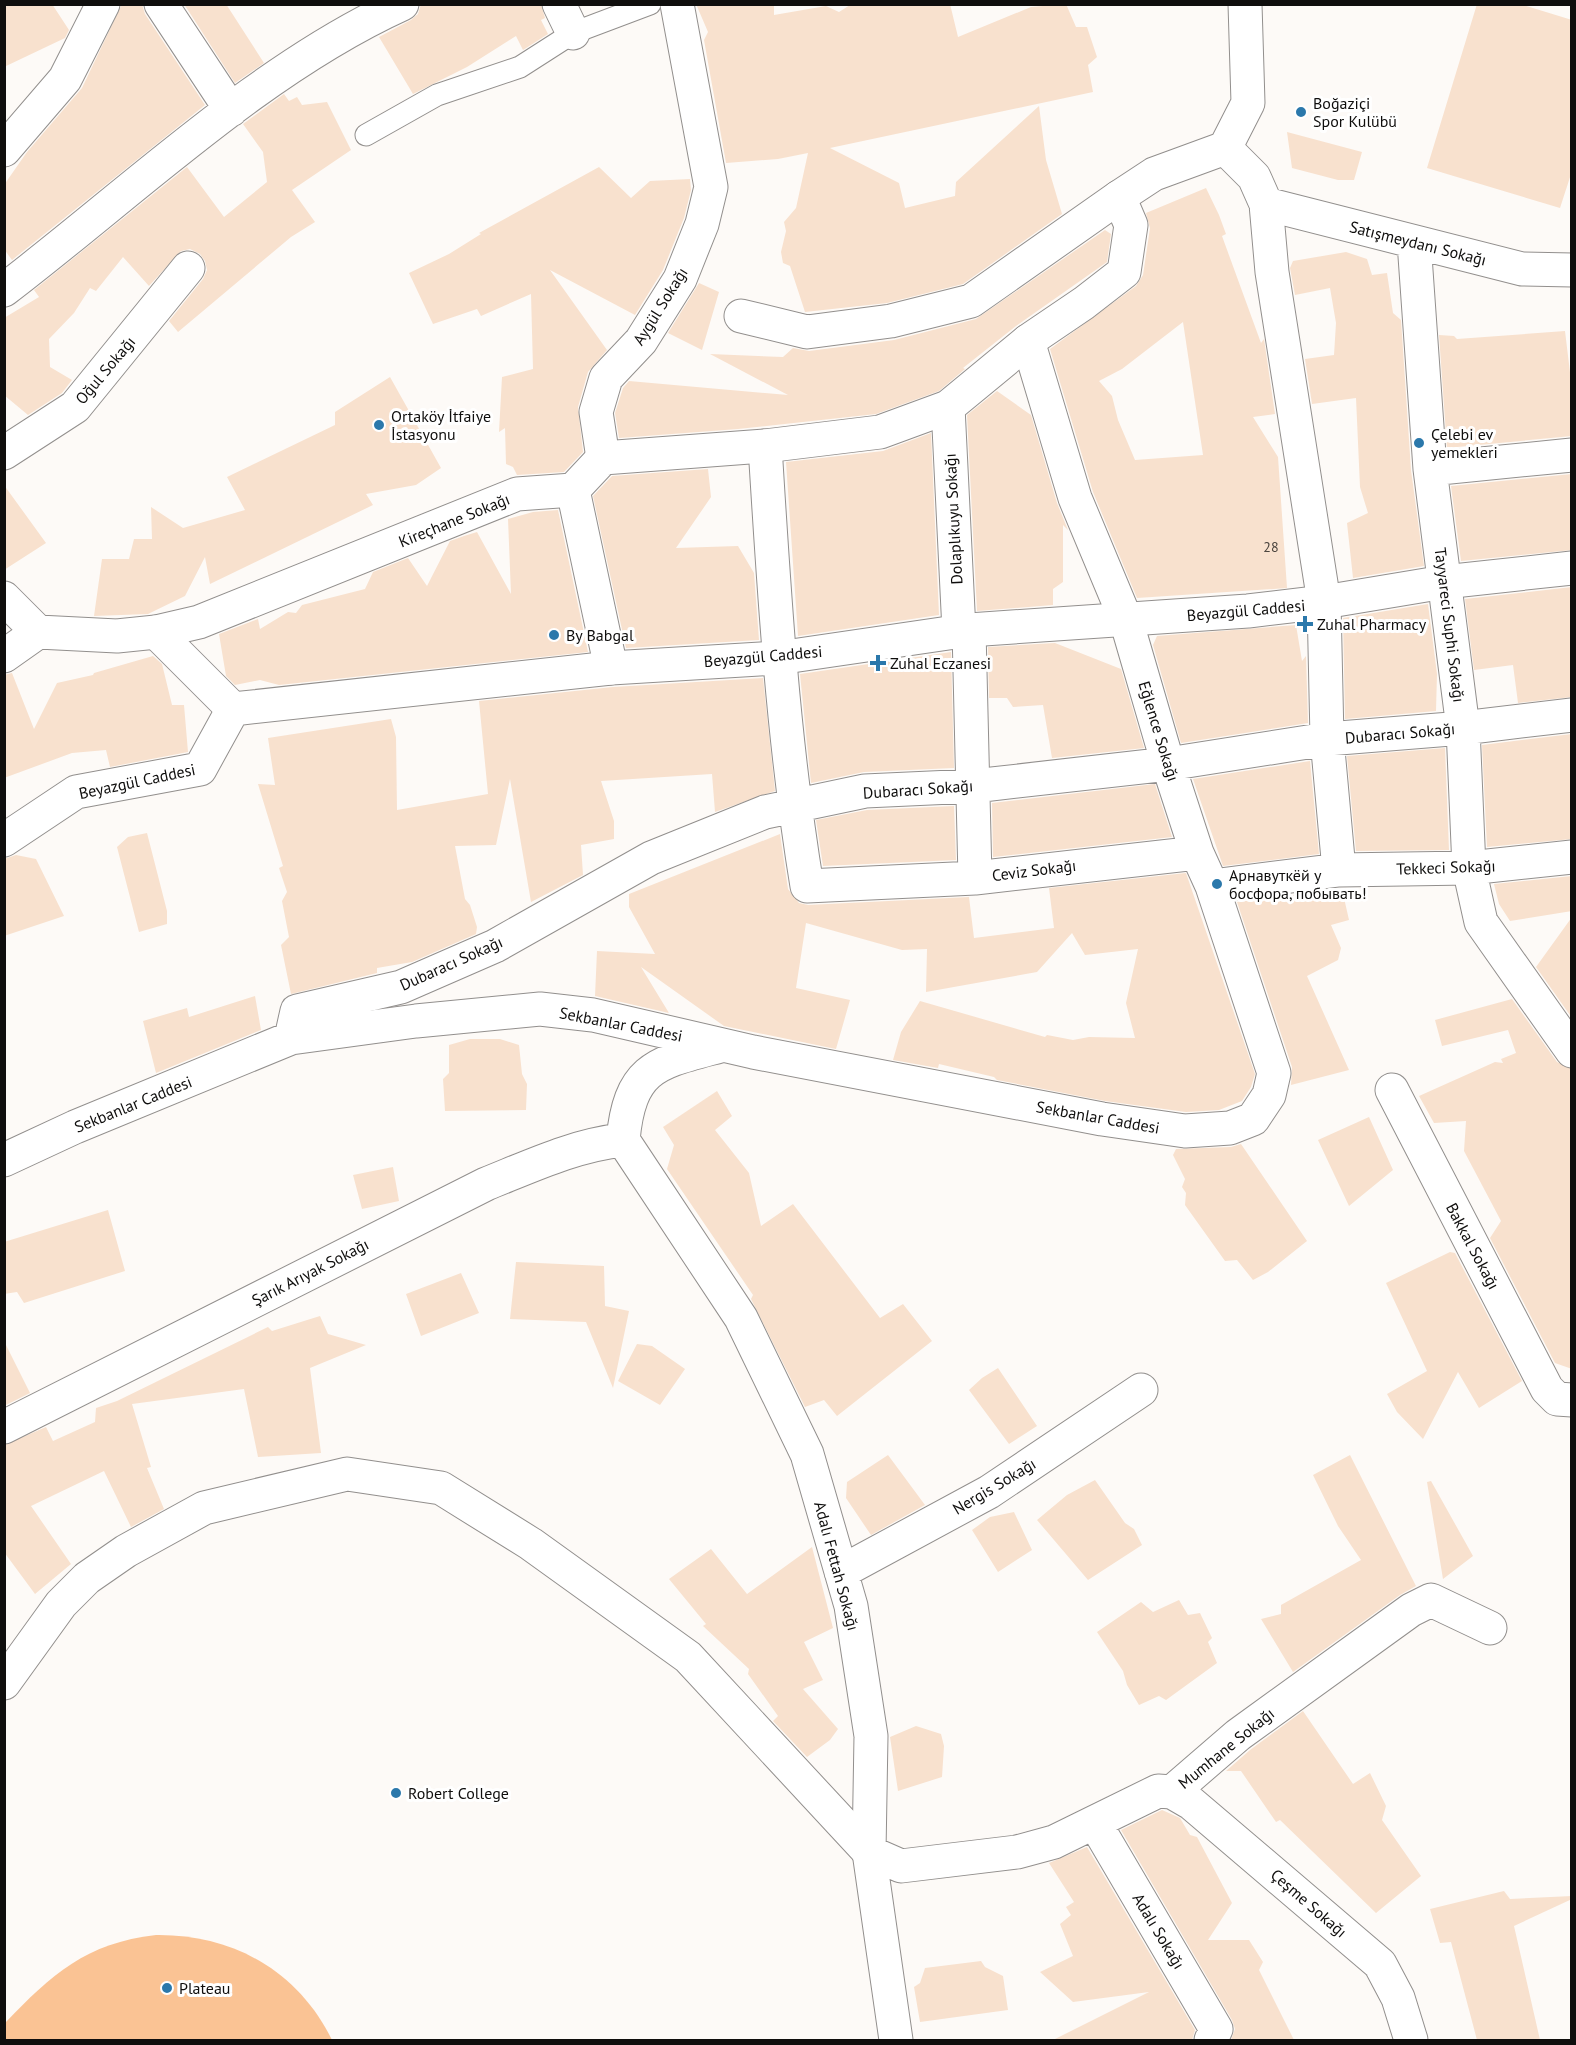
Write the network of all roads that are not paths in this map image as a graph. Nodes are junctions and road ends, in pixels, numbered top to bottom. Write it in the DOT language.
graph roads {
  1 [pos="103,4"];
  2 [pos="161,4"];
  3 [pos="402,4"];
  4 [pos="650,4"];
  5 [pos="677,4"];
  6 [pos="1245,4"];
  7 [pos="348,15"];
  8 [pos="566,19"];
  9 [pos="231,110"];
  10 [pos="366,135"];
  11 [pos="1226,148"];
  12 [pos="4,150"];
  13 [pos="1119,197"];
  14 [pos="1266,204"];
  15 [pos="1414,242"];
  16 [pos="188,268"];
  17 [pos="1572,270"];
  18 [pos="4,290"];
  19 [pos="741,316"];
  20 [pos="1028,340"];
  21 [pos="948,407"];
  22 [pos="765,446"];
  23 [pos="4,453"];
  24 [pos="1572,455"];
  25 [pos="603,458"];
  26 [pos="1430,469"];
  27 [pos="573,490"];
  28 [pos="1572,568"];
  29 [pos="1444,582"];
  30 [pos="4,598"];
  31 [pos="1324,602"];
  32 [pos="1125,620"];
  33 [pos="964,630"];
  34 [pos="38,632"];
  35 [pos="156,632"];
  36 [pos="4,656"];
  37 [pos="778,658"];
  38 [pos="611,668"];
  39 [pos="233,709"];
  40 [pos="1572,715"];
  41 [pos="1463,728"];
  42 [pos="1327,739"];
  43 [pos="1168,764"];
  44 [pos="974,786"];
  45 [pos="794,808"];
  46 [pos="4,840"];
  47 [pos="1197,853"];
  48 [pos="1572,857"];
  49 [pos="1469,868"];
  50 [pos="1339,870"];
  51 [pos="975,878"];
  52 [pos="1212,886"];
  53 [pos="1559,1012"];
  54 [pos="291,1038"];
  55 [pos="723,1045"];
  56 [pos="1572,1051"];
  57 [pos="1392,1090"];
  58 [pos="1253,1119"];
  59 [pos="623,1140"];
  60 [pos="4,1160"];
  61 [pos="1141,1390"];
  62 [pos="1564,1399"];
  63 [pos="4,1427"];
  64 [pos="842,1572"];
  65 [pos="1490,1628"];
  66 [pos="4,1683"];
  67 [pos="1172,1792"];
  68 [pos="1095,1823"];
  69 [pos="869,1852"];
  70 [pos="896,2040"];
  71 [pos="1211,2040"];
  72 [pos="1411,2040"];
  1 -- 12 [label="street"];
  2 -- 9 [label="street"];
  3 -- 7 [label="street"];
  4 -- 8 [label="lane"];
  5 -- 25 [label="street, Aygül Sokağı"];
  6 -- 11 [label="street"];
  7 -- 9 [label="street"];
  8 -- 10 [label="lane"];
  9 -- 18 [label="street"];
  11 -- 13 [label="street"];
  11 -- 14 [label="street"];
  13 -- 19 [label="street"];
  13 -- 20 [label="street"];
  14 -- 15 [label="street, Satışmeydanı Sokağı"];
  14 -- 31 [label="street"];
  15 -- 17 [label="street, Satışmeydanı Sokağı"];
  15 -- 26 [label="street, Tayyareci Suphi Sokağı"];
  16 -- 23 [label="street, Oğul Sokağı"];
  20 -- 21 [label="street"];
  20 -- 32 [label="street, Eğlence Sokağı"];
  21 -- 22 [label="street"];
  21 -- 33 [label="street, Dolaplıkuyu Sokağı"];
  22 -- 25 [label="street"];
  22 -- 37 [label="street"];
  24 -- 26 [label="street"];
  25 -- 27 [label="street"];
  26 -- 29 [label="street, Tayyareci Suphi Sokağı"];
  27 -- 35 [label="street, Kireçhane Sokağı"];
  27 -- 38 [label="street"];
  28 -- 29 [label="street, Beyazgül Caddesi"];
  29 -- 31 [label="street, Beyazgül Caddesi"];
  29 -- 41 [label="street, Tayyareci Suphi Sokağı"];
  30 -- 34 [label="street"];
  31 -- 32 [label="street, Beyazgül Caddesi"];
  31 -- 42 [label="street"];
  32 -- 33 [label="street, Beyazgül Caddesi"];
  32 -- 43 [label="street, Eğlence Sokağı"];
  33 -- 37 [label="street, Beyazgül Caddesi"];
  33 -- 44 [label="street, Ceviz Sokağı"];
  34 -- 35 [label="street, Kireçhane Sokağı"];
  34 -- 36 [label="street"];
  35 -- 39 [label="street"];
  37 -- 38 [label="street, Beyazgül Caddesi"];
  37 -- 45 [label="street"];
  38 -- 39 [label="street, Beyazgül Caddesi"];
  39 -- 46 [label="street, Beyazgül Caddesi"];
  40 -- 41 [label="street, Dubaracı Sokağı"];
  41 -- 42 [label="street, Dubaracı Sokağı"];
  41 -- 49 [label="street, Tayyareci Suphi Sokağı"];
  42 -- 43 [label="street, Dubaracı Sokağı"];
  42 -- 50 [label="street"];
  43 -- 44 [label="street, Dubaracı Sokağı"];
  43 -- 47 [label="street, Eğlence Sokağı"];
  44 -- 45 [label="street, Dubaracı Sokağı"];
  44 -- 51 [label="street, Ceviz Sokağı"];
  45 -- 51 [label="street"];
  45 -- 54 [label="street, Dubaracı Sokağı"];
  47 -- 51 [label="street, Ceviz Sokağı"];
  47 -- 52 [label="street, Eğlence Sokağı"];
  48 -- 49 [label="street, Tekkeci Sokağı"];
  49 -- 50 [label="street, Tekkeci Sokağı"];
  49 -- 53 [label="street, Tayyareci Suphi Sokağı"];
  50 -- 52 [label="street, Tekkeci Sokağı"];
  52 -- 58 [label="street, Eğlence Sokağı"];
  53 -- 56 [label="street, Tayyareci Suphi Sokağı"];
  54 -- 55 [label="street, Sekbanlar Caddesi"];
  54 -- 60 [label="street, Sekbanlar Caddesi"];
  55 -- 58 [label="street, Sekbanlar Caddesi"];
  55 -- 59 [label="street"];
  57 -- 62 [label="street, Bakkal Sokağı"];
  59 -- 63 [label="street, Şarık Arıyak Sokağı"];
  59 -- 64 [label="street, Adalı Fettah Sokağı"];
  61 -- 64 [label="street, Nergis Sokağı"];
  64 -- 69 [label="street, Adalı Fettah Sokağı"];
  65 -- 67 [label="street, Mumhane Sokağı"];
  66 -- 69 [label="street"];
  67 -- 68 [label="street, Mumhane Sokağı"];
  67 -- 72 [label="street, Çeşme Sokağı"];
  68 -- 69 [label="street, Mumhane Sokağı"];
  68 -- 71 [label="street, Adalı Sokağı"];
  69 -- 70 [label="street, Adalı Fettah Sokağı"];
}
